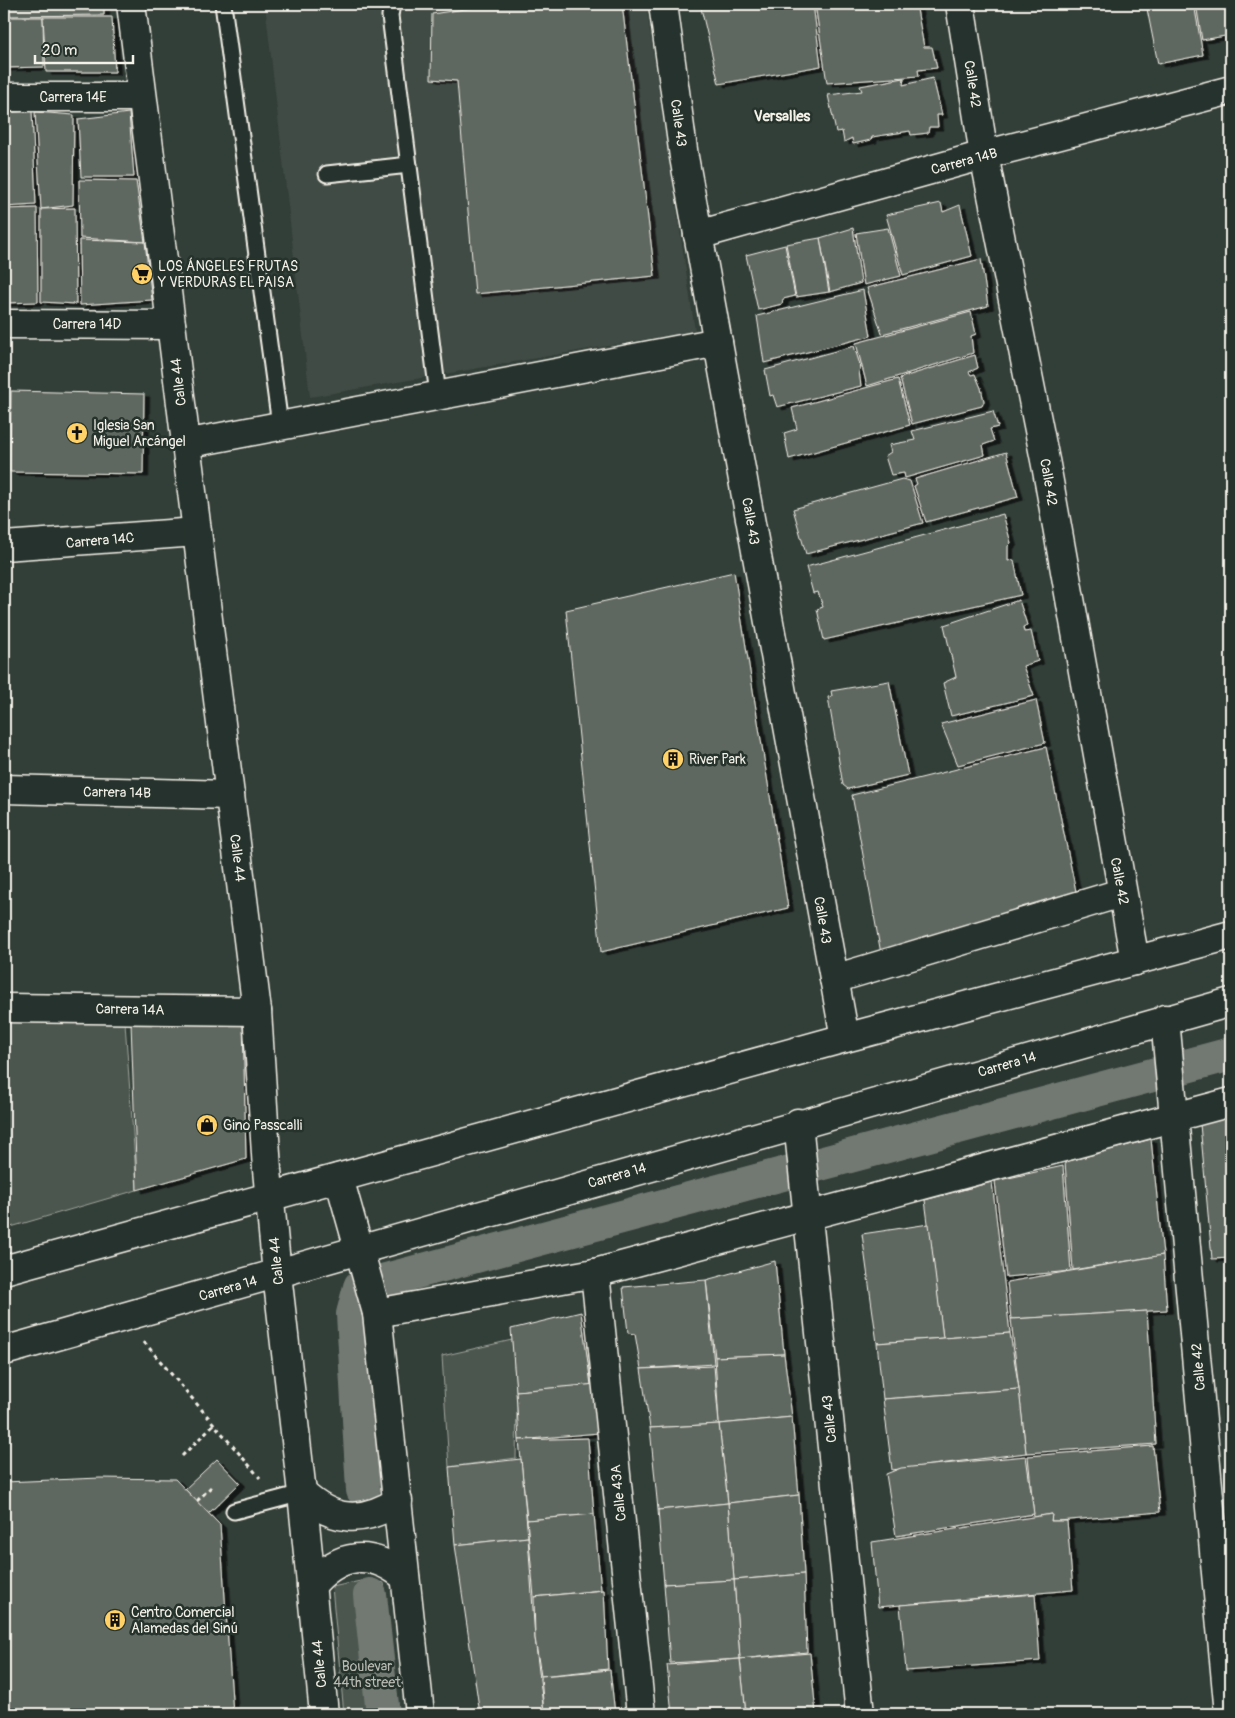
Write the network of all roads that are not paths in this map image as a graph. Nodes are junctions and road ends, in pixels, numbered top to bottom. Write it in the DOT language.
graph roads {
  1 [pos="131,4"];
  2 [pos="223,4"];
  3 [pos="392,4"];
  4 [pos="663,4"];
  5 [pos="960,4"];
  6 [pos="1231,90"];
  7 [pos="4,97"];
  8 [pos="142,97"];
  9 [pos="984,155"];
  10 [pos="409,165"];
  11 [pos="327,174"];
  12 [pos="698,235"];
  13 [pos="4,324"];
  14 [pos="171,325"];
  15 [pos="718,342"];
  16 [pos="438,395"];
  17 [pos="280,425"];
  18 [pos="186,444"];
  19 [pos="197,532"];
  20 [pos="4,546"];
  21 [pos="4,790"];
  22 [pos="230,795"];
  23 [pos="1121,893"];
  24 [pos="1231,935"];
  25 [pos="1135,961"];
  26 [pos="834,979"];
  27 [pos="1231,1002"];
  28 [pos="4,1008"];
  29 [pos="257,1011"];
  30 [pos="1165,1019"];
  31 [pos="845,1038"];
  32 [pos="1231,1102"];
  33 [pos="1174,1105"];
  34 [pos="799,1134"];
  35 [pos="339,1178"];
  36 [pos="270,1197"];
  37 [pos="806,1205"];
  38 [pos="4,1270"];
  39 [pos="595,1273"];
  40 [pos="277,1274"];
  41 [pos="369,1283"];
  42 [pos="4,1351"];
  43 [pos="302,1493"];
  44 [pos="398,1501"];
  45 [pos="234,1511"];
  46 [pos="1222,1532"];
  47 [pos="405,1578"];
  48 [pos="311,1586"];
  49 [pos="324,1714"];
  50 [pos="420,1714"];
  51 [pos="641,1714"];
  52 [pos="860,1714"];
  53 [pos="1229,1714"];
  1 -- 8 [label="street, Calle 44"];
  2 -- 17 [label="lane"];
  3 -- 10 [label="lane"];
  4 -- 12 [label="street, Calle 43"];
  5 -- 9 [label="street, Calle 42"];
  6 -- 9 [label="street, Carrera 14B"];
  7 -- 8 [label="street, Carrera 14E"];
  8 -- 14 [label="street, Calle 44"];
  9 -- 12 [label="street, Carrera 14B"];
  9 -- 23 [label="street, Calle 42"];
  10 -- 11 [label="lane"];
  10 -- 16 [label="lane"];
  12 -- 15 [label="street, Calle 43"];
  13 -- 14 [label="street, Carrera 14D"];
  14 -- 18 [label="street, Calle 44"];
  15 -- 16 [label="street"];
  15 -- 26 [label="street, Calle 43"];
  16 -- 17 [label="street"];
  17 -- 18 [label="street"];
  18 -- 19 [label="street, Calle 44"];
  19 -- 20 [label="street, Carrera 14C"];
  19 -- 22 [label="street, Calle 44"];
  21 -- 22 [label="street, Carrera 14B"];
  22 -- 29 [label="street, Calle 44"];
  23 -- 25 [label="street, Calle 42"];
  23 -- 26 [label="street"];
  24 -- 25 [label="street"];
  25 -- 31 [label="street"];
  26 -- 31 [label="street, Calle 43"];
  27 -- 30 [label="street, Carrera 14"];
  28 -- 29 [label="street, Carrera 14A"];
  29 -- 36 [label="street, Calle 44"];
  30 -- 33 [label="street, Calle 42"];
  30 -- 34 [label="street, Carrera 14"];
  31 -- 35 [label="street"];
  32 -- 33 [label="street"];
  33 -- 37 [label="street"];
  33 -- 46 [label="street, Calle 42"];
  34 -- 37 [label="street, Calle 43"];
  34 -- 41 [label="street, Carrera 14"];
  35 -- 36 [label="street"];
  35 -- 41 [label="street"];
  36 -- 38 [label="street"];
  36 -- 40 [label="street, Calle 44"];
  37 -- 39 [label="street"];
  37 -- 52 [label="street, Calle 43"];
  39 -- 41 [label="street"];
  39 -- 51 [label="street, Calle 43A"];
  40 -- 41 [label="street, Carrera 14"];
  40 -- 42 [label="street, Carrera 14"];
  40 -- 43 [label="street, Calle 44"];
  41 -- 44 [label="street"];
  43 -- 44 [label="street"];
  43 -- 45 [label="lane"];
  43 -- 48 [label="street, Calle 44"];
  44 -- 47 [label="street"];
  46 -- 53 [label="street, Calle 42"];
  47 -- 48 [label="street"];
  47 -- 50 [label="street"];
  48 -- 49 [label="street, Calle 44"];
}
